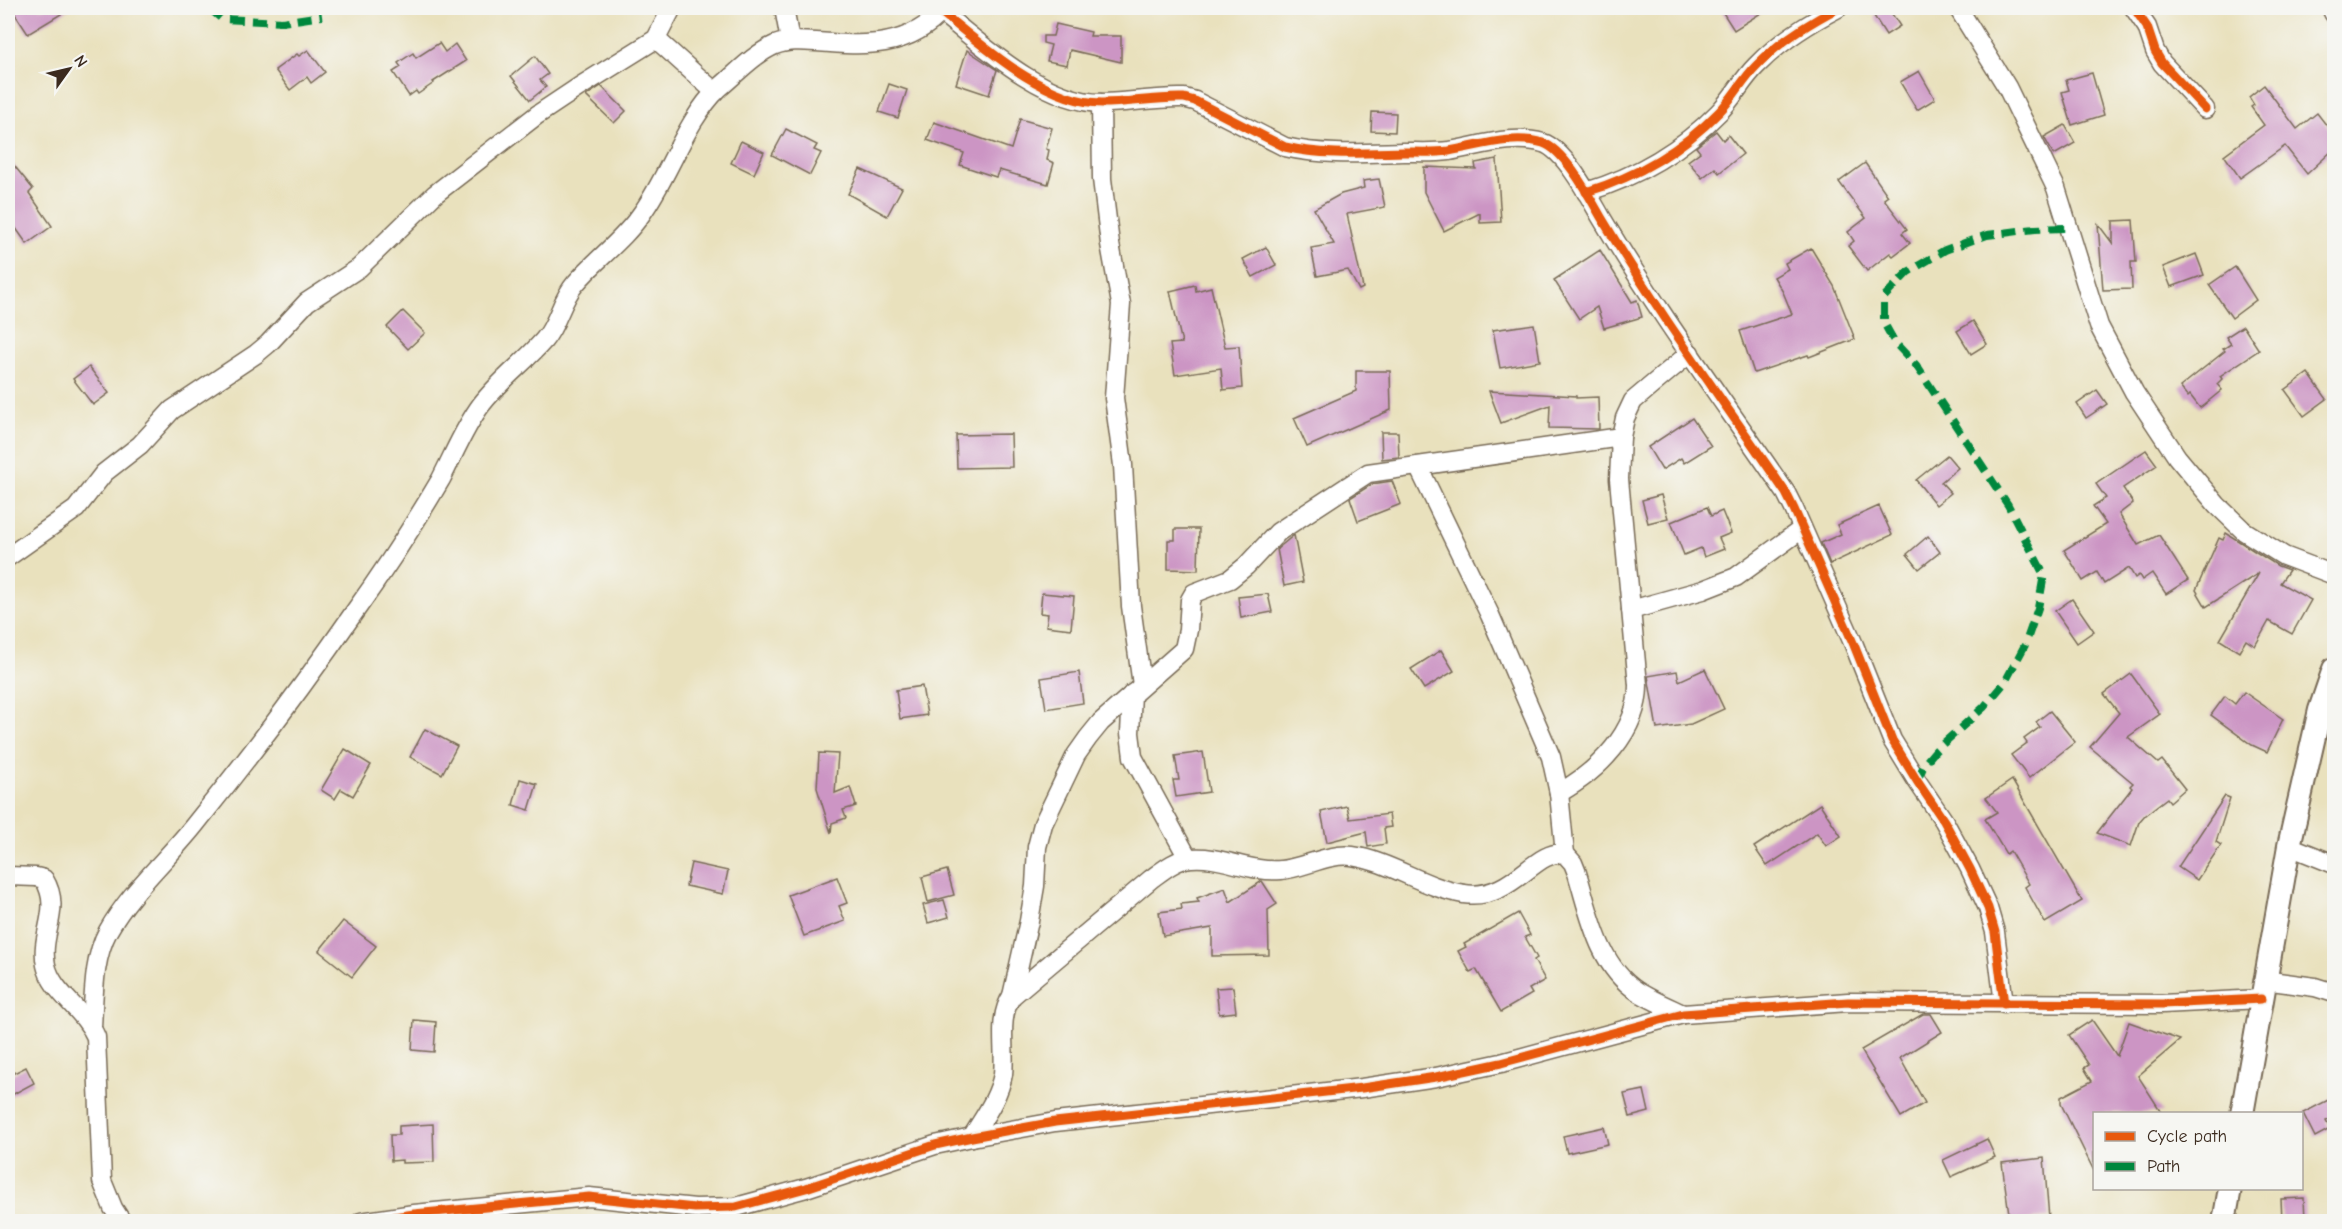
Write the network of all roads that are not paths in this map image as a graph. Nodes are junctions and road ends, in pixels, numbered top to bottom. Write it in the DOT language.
graph roads {
  1 [pos="672,8"];
  2 [pos="784,8"];
  3 [pos="1838,8"];
  4 [pos="1958,8"];
  5 [pos="2134,8"];
  6 [pos="2331,8"];
  7 [pos="943,10"];
  8 [pos="2334,14"];
  9 [pos="656,39"];
  10 [pos="790,41"];
  11 [pos="715,92"];
  12 [pos="1101,103"];
  13 [pos="2205,108"];
  14 [pos="1586,192"];
  15 [pos="1690,353"];
  16 [pos="1621,437"];
  17 [pos="1418,466"];
  18 [pos="1802,529"];
  19 [pos="8,557"];
  20 [pos="2334,575"];
  21 [pos="1631,610"];
  22 [pos="2334,669"];
  23 [pos="1137,689"];
  24 [pos="1559,793"];
  25 [pos="2289,846"];
  26 [pos="1565,854"];
  27 [pos="1188,858"];
  28 [pos="2334,864"];
  29 [pos="8,876"];
  30 [pos="2263,990"];
  31 [pos="2334,993"];
  32 [pos="1012,996"];
  33 [pos="2004,1004"];
  34 [pos="1683,1014"];
  35 [pos="92,1027"];
  36 [pos="2242,1112"];
  37 [pos="972,1137"];
  38 [pos="2230,1190"];
  39 [pos="693,1215"];
  40 [pos="122,1221"];
  41 [pos="361,1221"];
  42 [pos="2224,1221"];
  1 -- 9 [label="street"];
  2 -- 10 [label="street"];
  3 -- 14 [label="street"];
  4 -- 20 [label="street"];
  5 -- 13 [label="street"];
  6 -- 8 [label="street"];
  7 -- 10 [label="street"];
  7 -- 12 [label="street"];
  9 -- 11 [label="street"];
  9 -- 19 [label="street"];
  10 -- 11 [label="street"];
  11 -- 35 [label="street"];
  12 -- 14 [label="street"];
  12 -- 23 [label="street"];
  14 -- 15 [label="street"];
  15 -- 16 [label="street"];
  15 -- 18 [label="street"];
  16 -- 17 [label="street"];
  16 -- 21 [label="street"];
  17 -- 23 [label="street"];
  17 -- 24 [label="street"];
  18 -- 21 [label="street"];
  18 -- 33 [label="street"];
  21 -- 24 [label="street"];
  22 -- 25 [label="street"];
  23 -- 27 [label="street"];
  23 -- 32 [label="street"];
  24 -- 26 [label="street"];
  25 -- 28 [label="street"];
  25 -- 30 [label="street"];
  26 -- 27 [label="street"];
  26 -- 34 [label="street"];
  27 -- 32 [label="street"];
  29 -- 35 [label="street"];
  30 -- 31 [label="street"];
  30 -- 33 [label="street"];
  30 -- 36 [label="street"];
  32 -- 37 [label="street"];
  33 -- 34 [label="street"];
  34 -- 37 [label="street"];
  35 -- 40 [label="street"];
  37 -- 39 [label="street"];
  38 -- 42 [label="street"];
  39 -- 41 [label="street"];
}
